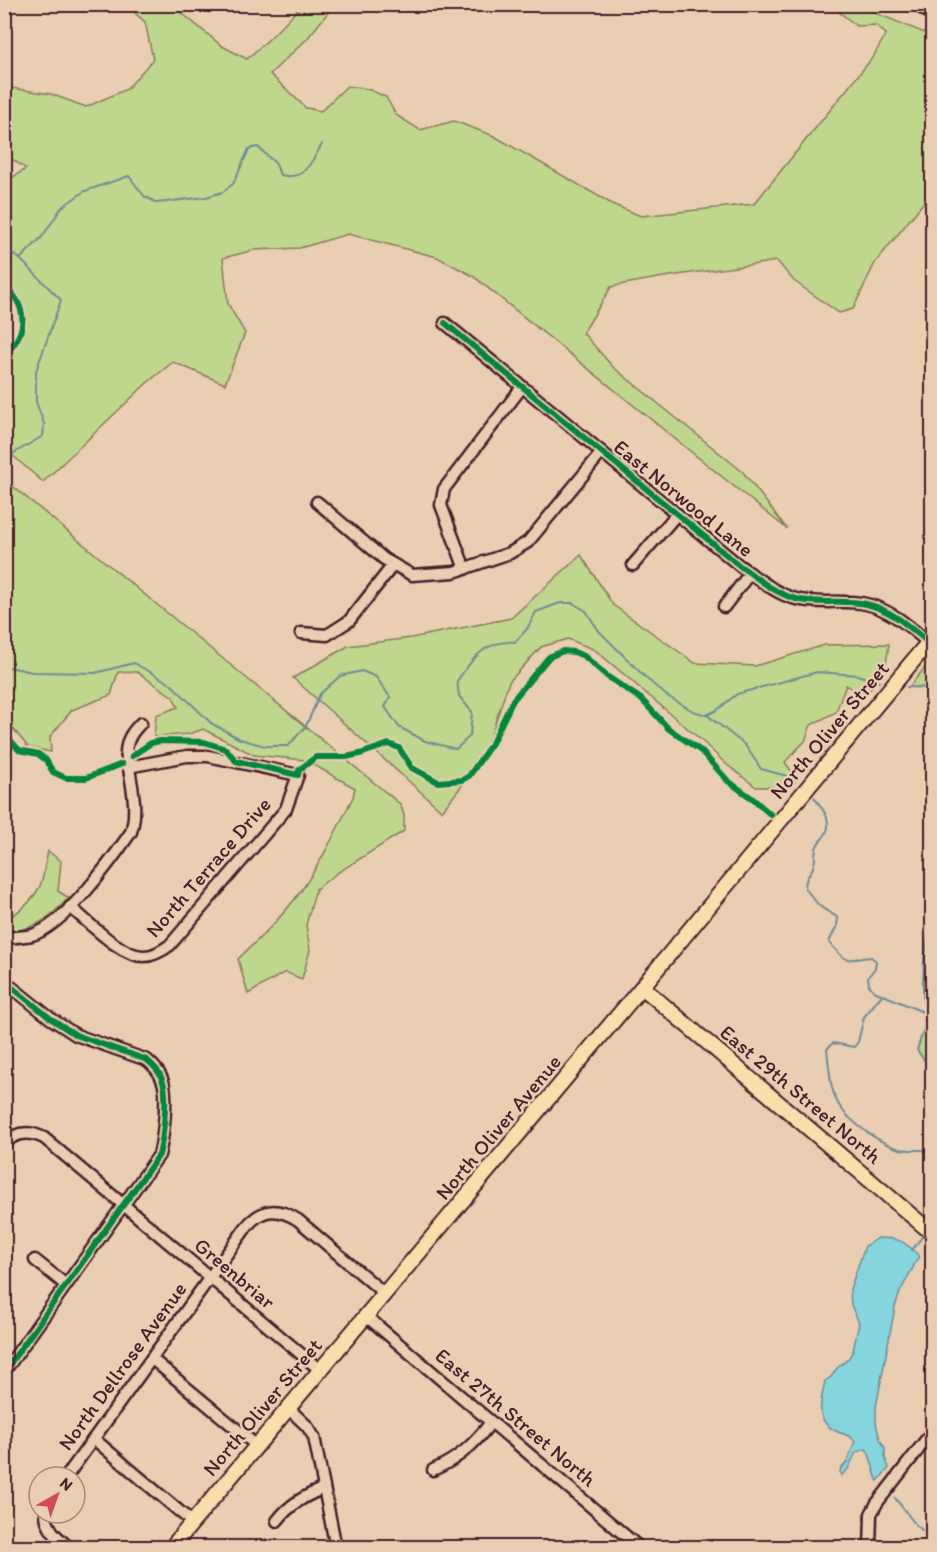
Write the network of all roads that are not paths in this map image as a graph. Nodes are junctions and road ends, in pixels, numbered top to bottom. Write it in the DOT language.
graph roads {
  1 [pos="444,323"];
  2 [pos="522,387"];
  3 [pos="602,452"];
  4 [pos="317,502"];
  5 [pos="677,514"];
  6 [pos="393,565"];
  7 [pos="633,565"];
  8 [pos="465,569"];
  9 [pos="750,573"];
  10 [pos="724,607"];
  11 [pos="302,633"];
  12 [pos="931,640"];
  13 [pos="141,723"];
  14 [pos="128,767"];
  15 [pos="70,906"];
  16 [pos="4,938"];
  17 [pos="4,981"];
  18 [pos="642,987"];
  19 [pos="4,1144"];
  20 [pos="124,1205"];
  21 [pos="933,1233"];
  22 [pos="34,1260"];
  23 [pos="210,1277"];
  24 [pos="66,1285"];
  25 [pos="385,1294"];
  26 [pos="366,1316"];
  27 [pos="152,1359"];
  28 [pos="6,1367"];
  29 [pos="320,1370"];
  30 [pos="288,1408"];
  31 [pos="491,1422"];
  32 [pos="933,1432"];
  33 [pos="94,1439"];
  34 [pos="257,1446"];
  35 [pos="75,1465"];
  36 [pos="433,1470"];
  37 [pos="324,1488"];
  38 [pos="277,1521"];
  39 [pos="192,1522"];
  40 [pos="48,1525"];
  41 [pos="70,1548"];
  42 [pos="171,1548"];
  43 [pos="336,1548"];
  44 [pos="640,1548"];
  45 [pos="870,1548"];
  1 -- 2 [label="street, East Norwood Lane"];
  2 -- 3 [label="street, East Norwood Lane"];
  2 -- 8 [label="street"];
  3 -- 5 [label="street, East Norwood Lane"];
  3 -- 8 [label="street"];
  4 -- 6 [label="street"];
  5 -- 7 [label="street"];
  5 -- 9 [label="street, East Norwood Lane"];
  6 -- 8 [label="street"];
  6 -- 11 [label="street"];
  9 -- 10 [label="street"];
  9 -- 12 [label="street, East Norwood Lane"];
  12 -- 18 [label="main road, North Oliver Street"];
  13 -- 14 [label="street"];
  14 -- 15 [label="street"];
  14 -- 15 [label="street, North Terrace Drive"];
  15 -- 16 [label="street"];
  17 -- 20 [label="street"];
  18 -- 21 [label="main road, East 29th Street North"];
  18 -- 25 [label="main road, North Oliver Avenue"];
  19 -- 20 [label="street, Greenbriar"];
  20 -- 23 [label="street, Greenbriar"];
  20 -- 24 [label="street"];
  22 -- 24 [label="street"];
  23 -- 25 [label="street, North Dellrose Avenue"];
  23 -- 27 [label="street, North Dellrose Avenue"];
  23 -- 29 [label="street, Greenbriar"];
  24 -- 28 [label="street"];
  25 -- 26 [label="main road, North Oliver Street"];
  26 -- 29 [label="main road, North Oliver Street"];
  26 -- 31 [label="street, East 27th Street North"];
  27 -- 33 [label="street, North Dellrose Avenue"];
  27 -- 34 [label="street"];
  29 -- 30 [label="main road, North Oliver Street"];
  30 -- 34 [label="main road, North Oliver Street"];
  30 -- 37 [label="street"];
  31 -- 36 [label="street"];
  31 -- 44 [label="street, East 27th Street North"];
  32 -- 45 [label="street"];
  33 -- 35 [label="street, North Dellrose Avenue"];
  33 -- 39 [label="street"];
  34 -- 39 [label="main road, North Oliver Street"];
  37 -- 38 [label="street"];
  37 -- 43 [label="street"];
  39 -- 42 [label="main road, North Oliver Street"];
  40 -- 41 [label="street"];
}
